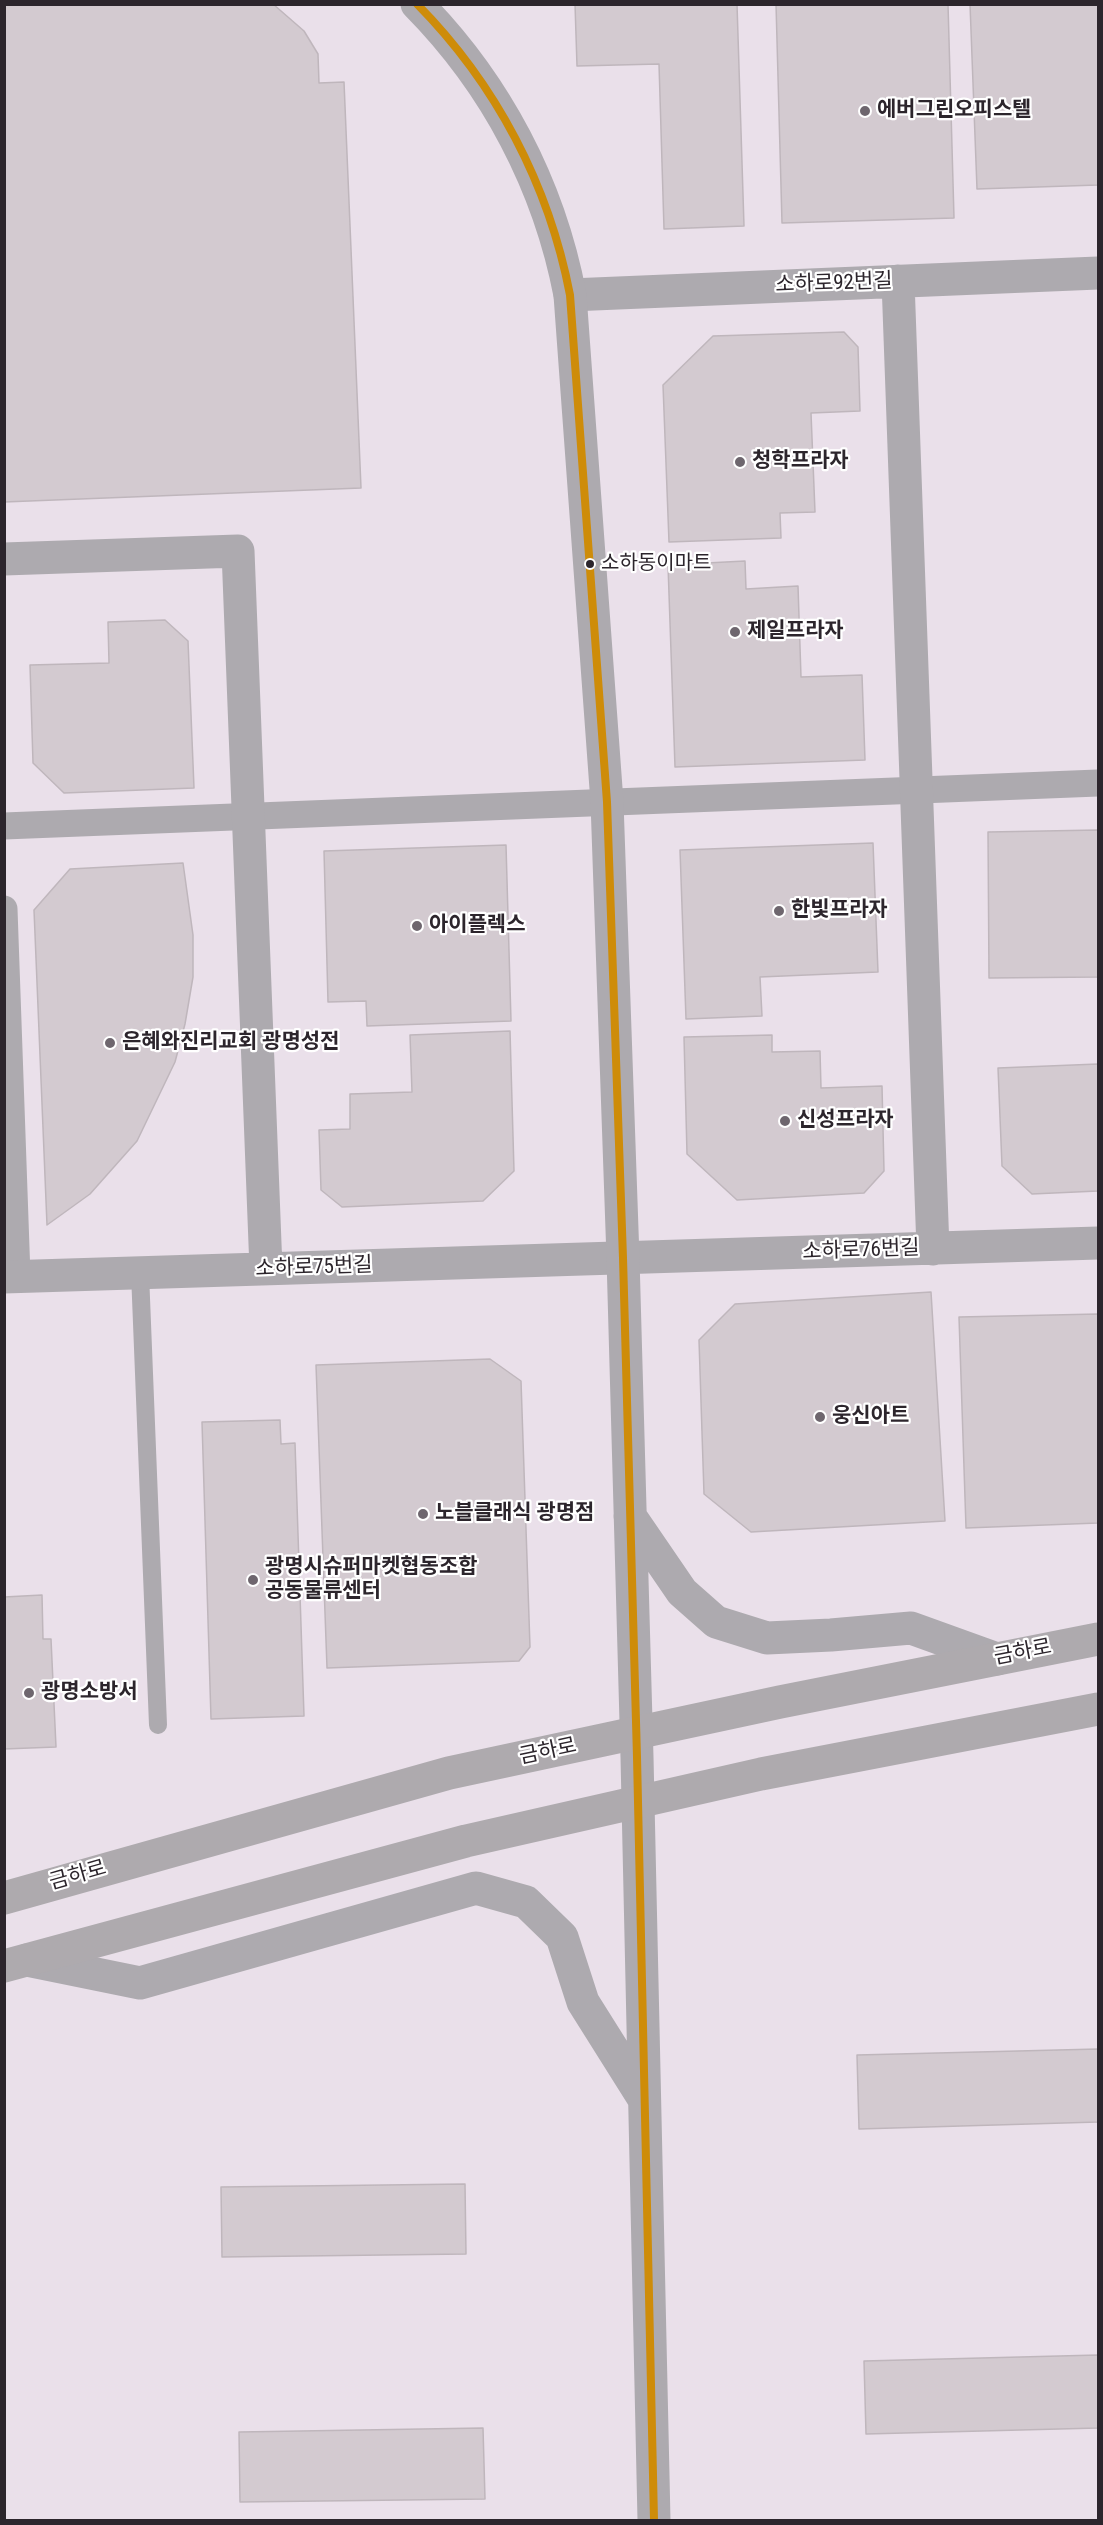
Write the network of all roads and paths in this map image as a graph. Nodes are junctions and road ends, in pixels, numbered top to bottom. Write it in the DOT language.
graph roads {
  1 [pos="417,4"];
  2 [pos="1098,273"];
  3 [pos="898,281"];
  4 [pos="570,295"];
  5 [pos="4,559"];
  6 [pos="1098,783"];
  7 [pos="917,790"];
  8 [pos="607,802"];
  9 [pos="248,816"];
  10 [pos="4,826"];
  11 [pos="4,909"];
  12 [pos="1098,1243"];
  13 [pos="933,1249"];
  14 [pos="623,1258"];
  15 [pos="266,1269"];
  16 [pos="140,1273"];
  17 [pos="11,1277"];
  18 [pos="630,1516"];
  19 [pos="1098,1639"];
  20 [pos="997,1659"];
  21 [pos="1098,1709"];
  22 [pos="158,1725"];
  23 [pos="636,1733"];
  24 [pos="638,1802"];
  25 [pos="4,1898"];
  26 [pos="16,1963"];
  27 [pos="644,2099"];
  28 [pos="654,2520"];
  1 -- 4 [label="street"];
  2 -- 3 [label="street, 소하로92번길"];
  3 -- 4 [label="street, 소하로92번길"];
  3 -- 7 [label="street"];
  4 -- 8 [label="street"];
  5 -- 9 [label="street"];
  6 -- 7 [label="street"];
  7 -- 8 [label="street"];
  7 -- 13 [label="street"];
  8 -- 9 [label="street"];
  8 -- 14 [label="street"];
  9 -- 10 [label="street"];
  9 -- 15 [label="street"];
  11 -- 17 [label="street"];
  12 -- 13 [label="street, 소하로76번길"];
  13 -- 14 [label="street, 소하로76번길"];
  14 -- 15 [label="street, 소하로75번길"];
  14 -- 18 [label="street"];
  15 -- 16 [label="street, 소하로75번길"];
  16 -- 17 [label="street, 소하로75번길"];
  16 -- 22 [label="lane"];
  18 -- 20 [label="street"];
  18 -- 23 [label="street"];
  19 -- 20 [label="main road, 금하로"];
  20 -- 23 [label="main road, 금하로"];
  21 -- 24 [label="main road"];
  23 -- 24 [label="street"];
  23 -- 25 [label="main road, 금하로"];
  24 -- 26 [label="main road"];
  24 -- 27 [label="street"];
  26 -- 27 [label="street"];
  27 -- 28 [label="street"];
}
